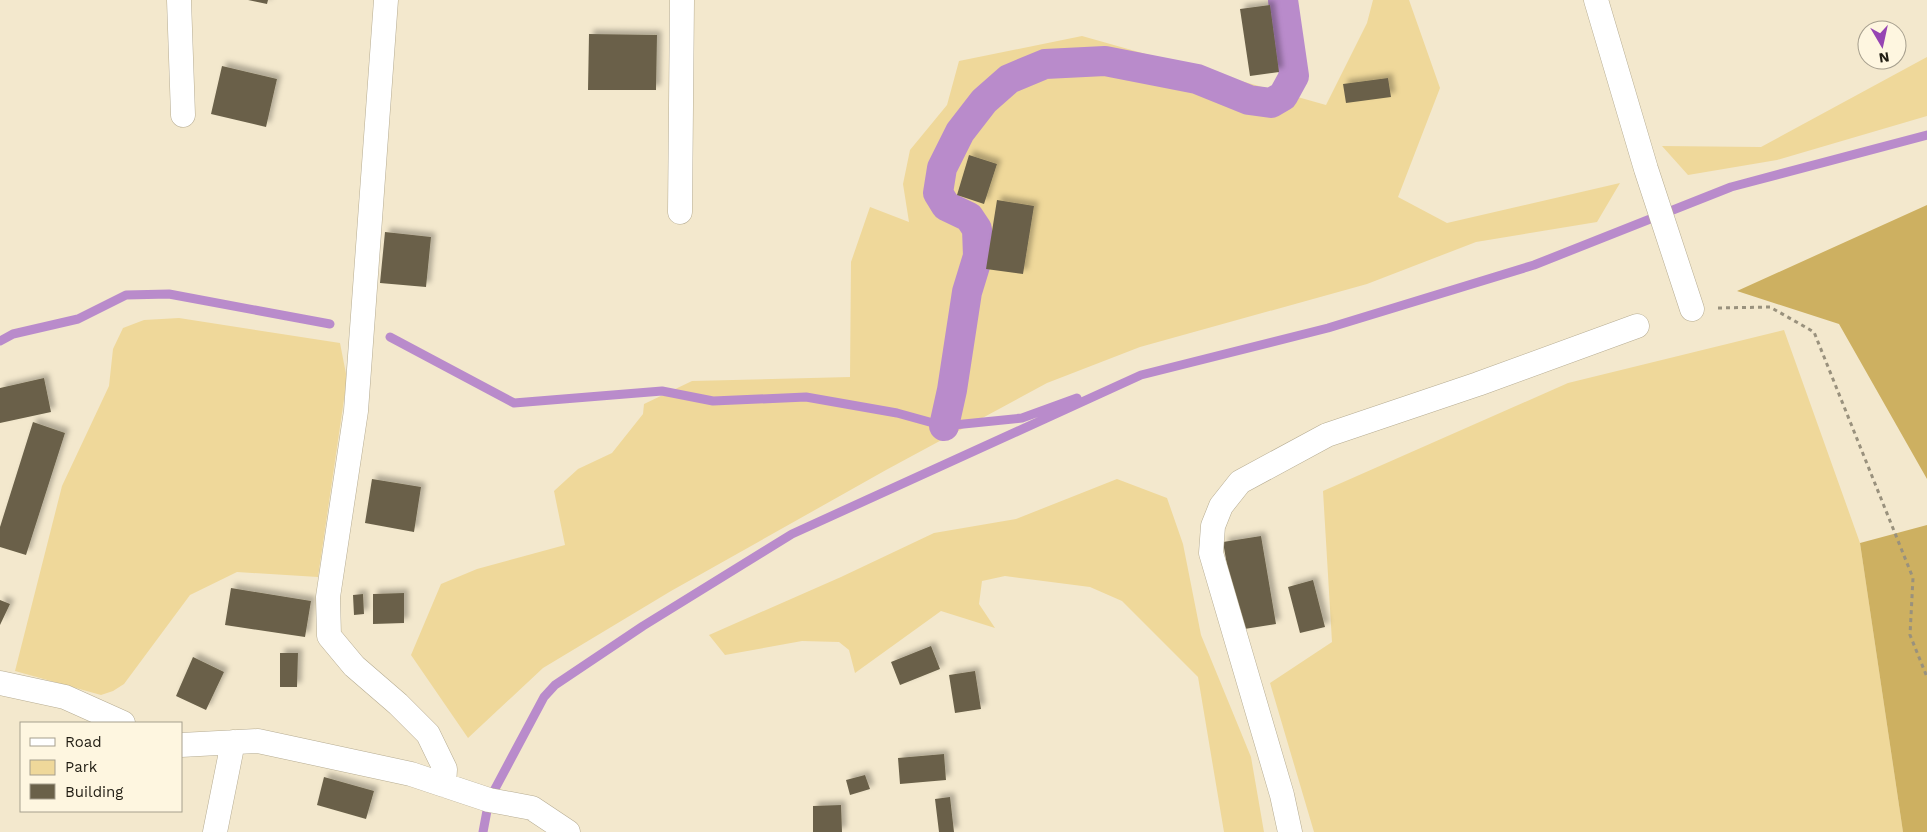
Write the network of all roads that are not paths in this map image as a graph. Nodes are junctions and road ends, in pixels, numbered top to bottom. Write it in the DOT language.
graph roads {
  1 [pos="179,0"];
  2 [pos="386,0"];
  3 [pos="682,0"];
  4 [pos="1596,0"];
  5 [pos="183,115"];
  6 [pos="680,212"];
  7 [pos="1692,309"];
  8 [pos="1637,326"];
  9 [pos="0,683"];
  10 [pos="121,722"];
  11 [pos="233,742"];
  12 [pos="182,745"];
  13 [pos="444,785"];
  14 [pos="215,832"];
  15 [pos="568,832"];
  16 [pos="1290,832"];
  1 -- 5 [label="street"];
  2 -- 13 [label="street"];
  3 -- 6 [label="street"];
  4 -- 7 [label="street"];
  8 -- 16 [label="street"];
  9 -- 10 [label="street"];
  11 -- 12 [label="street"];
  11 -- 13 [label="street"];
  11 -- 14 [label="street"];
  13 -- 15 [label="street"];
}
